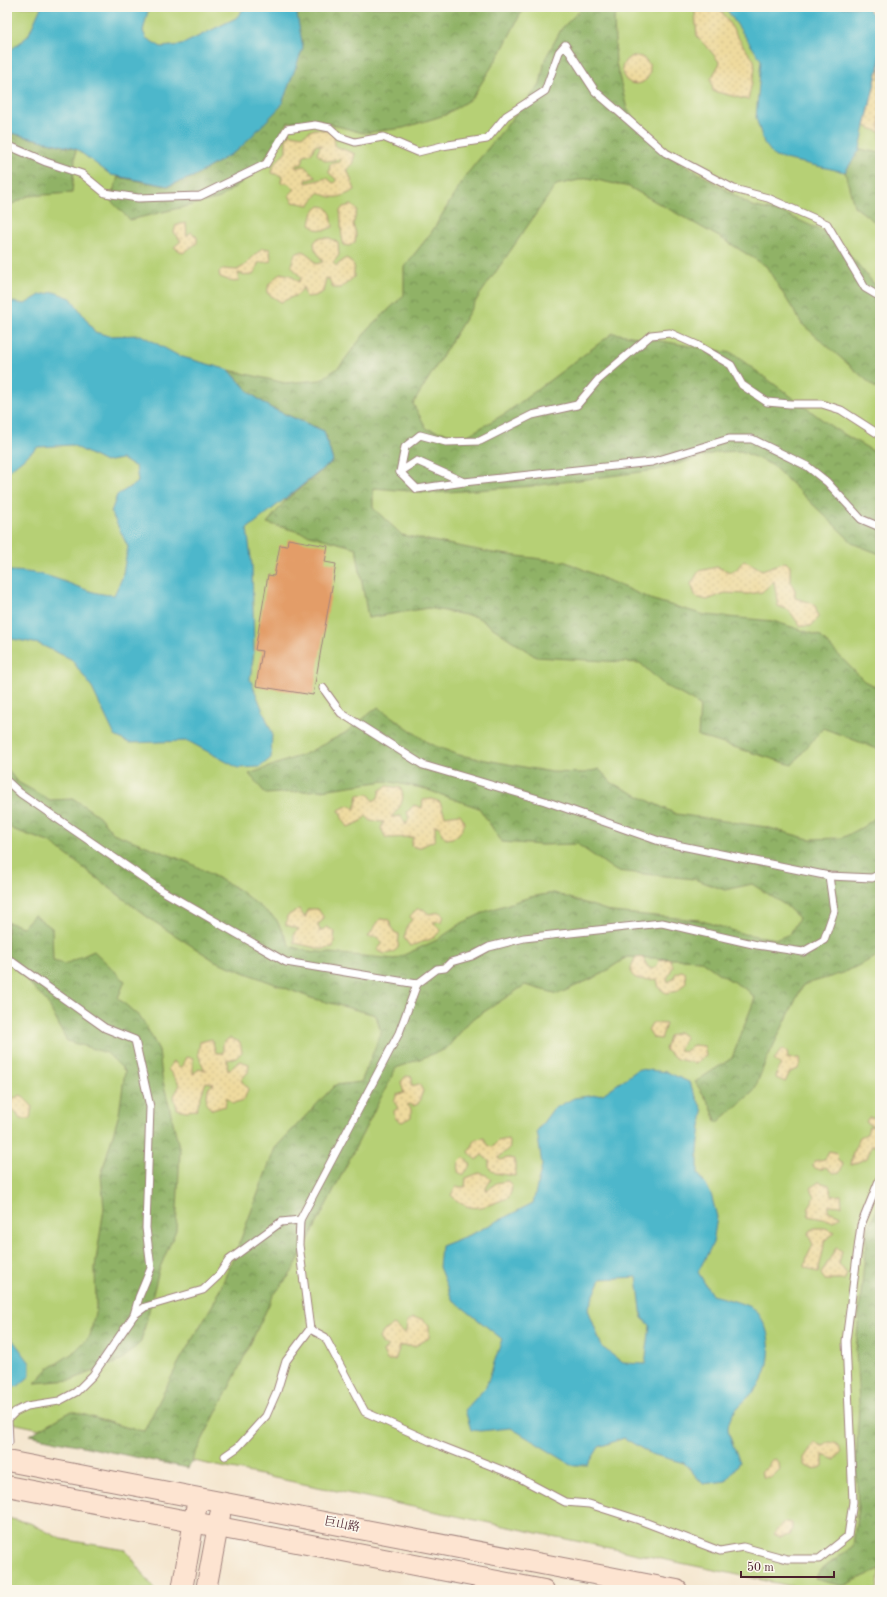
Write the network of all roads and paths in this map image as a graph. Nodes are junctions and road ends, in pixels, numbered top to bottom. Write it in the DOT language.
graph roads {
  1 [pos="7,145"];
  2 [pos="880,297"];
  3 [pos="880,435"];
  4 [pos="400,472"];
  5 [pos="464,482"];
  6 [pos="880,527"];
  7 [pos="323,688"];
  8 [pos="7,781"];
  9 [pos="880,874"];
  10 [pos="829,876"];
  11 [pos="7,958"];
  12 [pos="417,984"];
  13 [pos="880,1178"];
  14 [pos="300,1220"];
  15 [pos="134,1316"];
  16 [pos="310,1329"];
  17 [pos="8,1451"];
  18 [pos="225,1456"];
  19 [pos="7,1486"];
  20 [pos="198,1498"];
  21 [pos="223,1502"];
  22 [pos="193,1522"];
  23 [pos="218,1527"];
  24 [pos="182,1590"];
  25 [pos="206,1590"];
  26 [pos="544,1590"];
  27 [pos="677,1590"];
  1 -- 2 [label="lane"];
  3 -- 4 [label="lane"];
  4 -- 5 [label="lane"];
  4 -- 5 [label="lane"];
  5 -- 6 [label="lane"];
  7 -- 10 [label="lane"];
  8 -- 12 [label="lane"];
  9 -- 10 [label="lane"];
  10 -- 12 [label="lane"];
  11 -- 15 [label="lane"];
  12 -- 14 [label="lane"];
  13 -- 16 [label="lane"];
  14 -- 15 [label="lane"];
  14 -- 16 [label="lane"];
  15 -- 17 [label="lane"];
  16 -- 18 [label="lane"];
  17 -- 20 [label="main road, 巨山路"];
  19 -- 22 [label="main road"];
  20 -- 21 [label="main road, 巨山路"];
  20 -- 22 [label="main road"];
  21 -- 23 [label="main road"];
  21 -- 27 [label="main road, 巨山路"];
  22 -- 23 [label="main road"];
  22 -- 24 [label="main road"];
  23 -- 25 [label="main road"];
  23 -- 26 [label="main road"];
}
